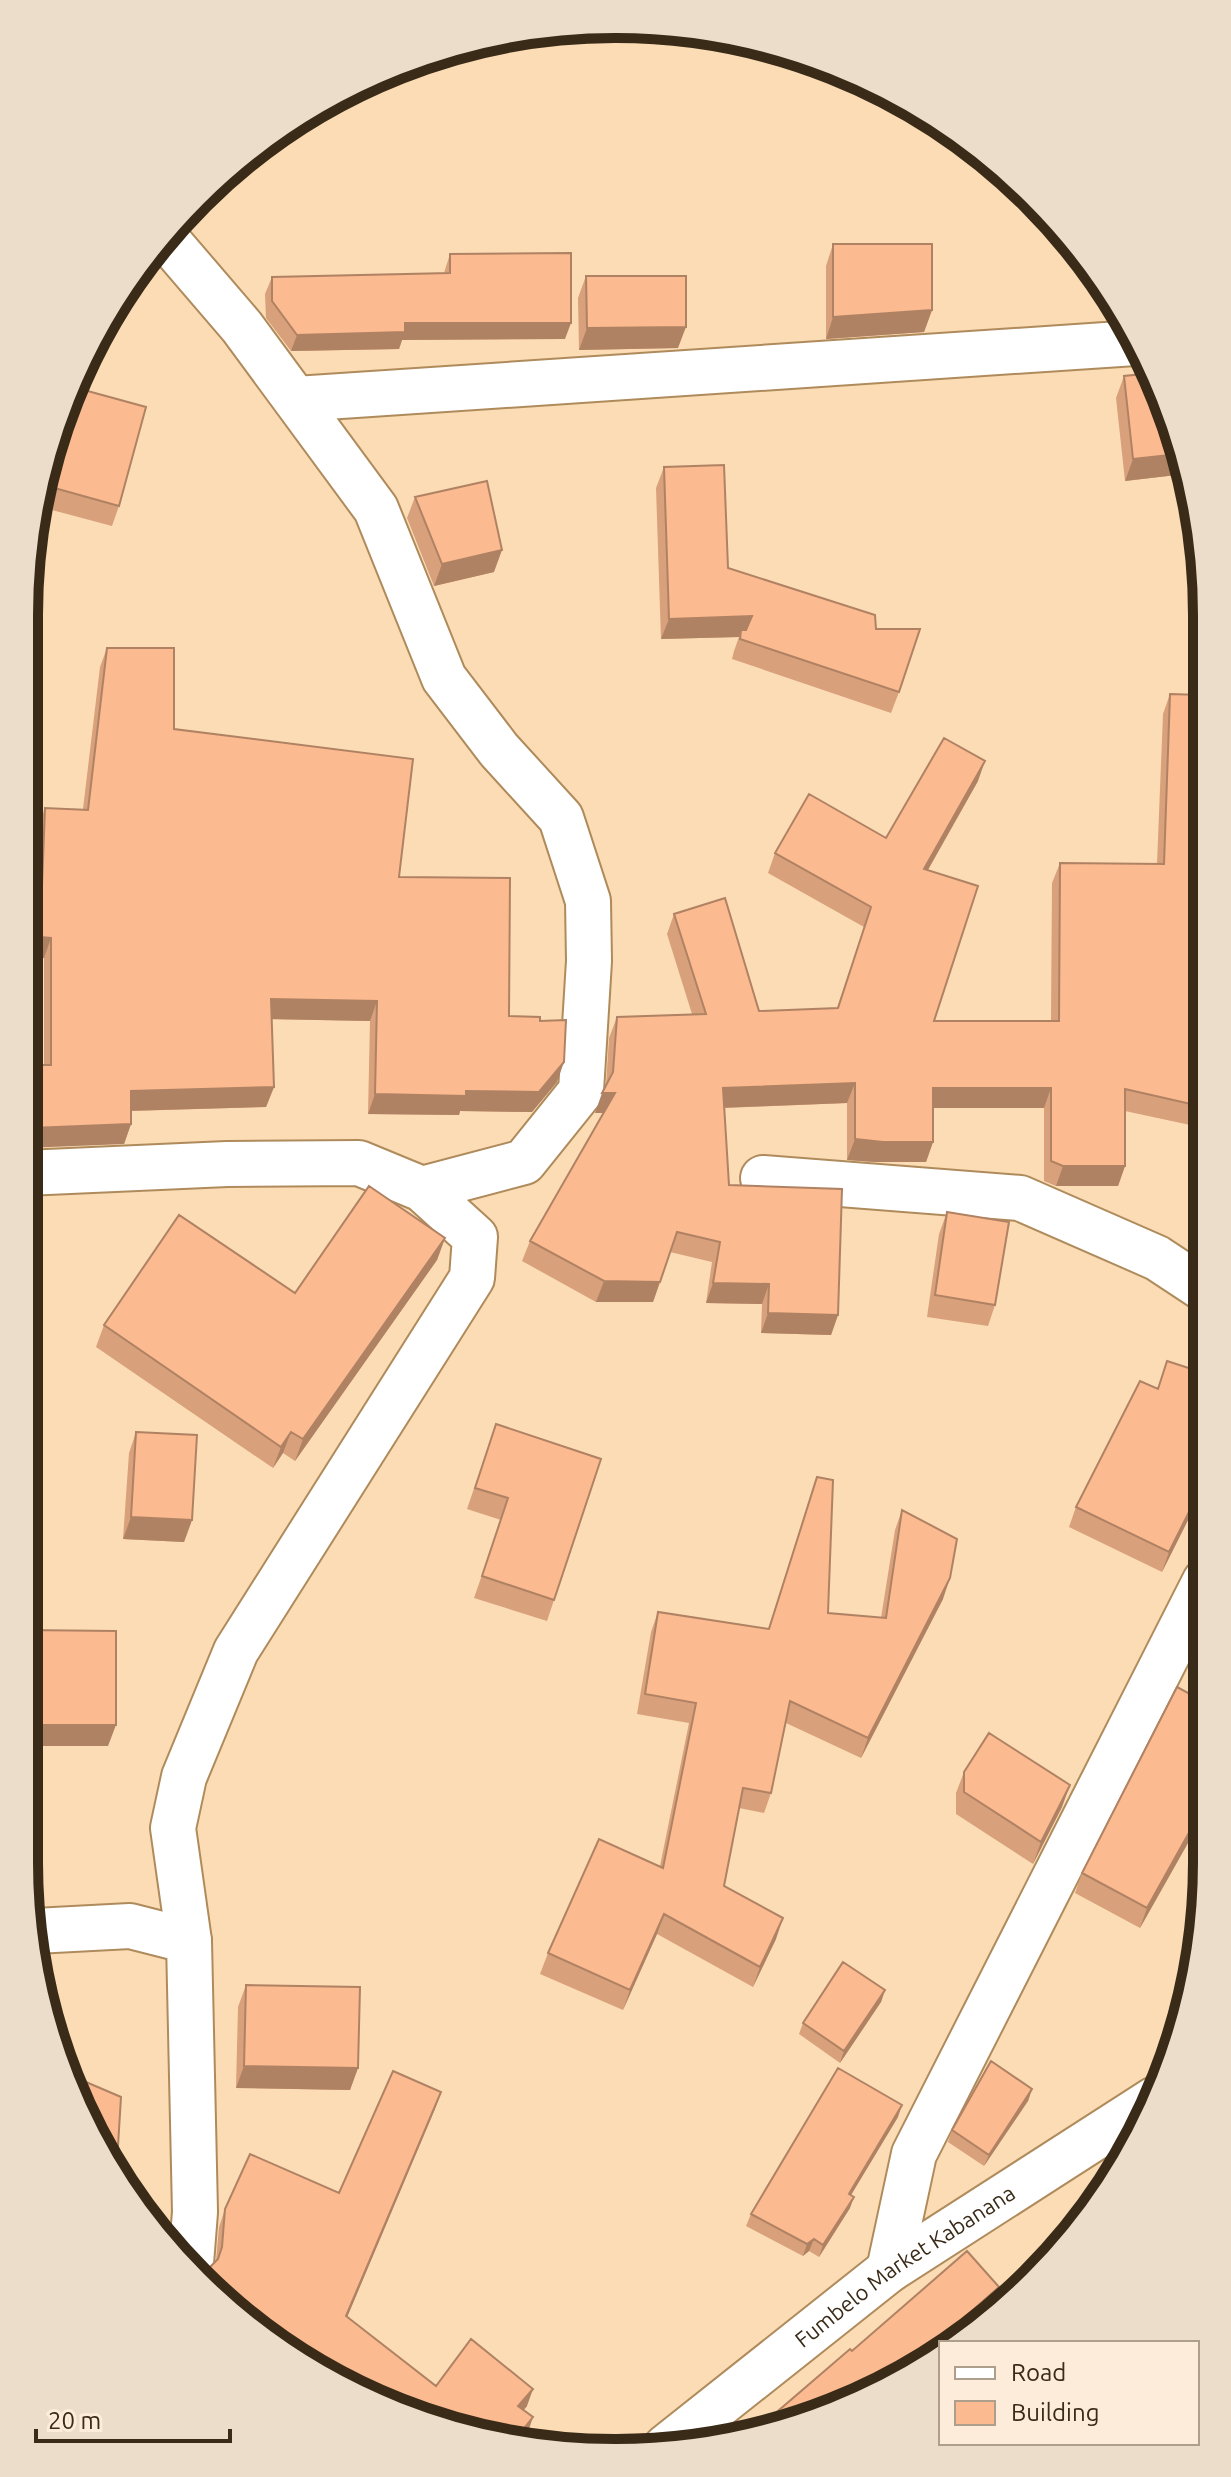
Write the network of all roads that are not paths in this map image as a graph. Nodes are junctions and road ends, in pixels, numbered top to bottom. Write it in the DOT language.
graph roads {
  1 [pos="172,246"];
  2 [pos="1125,344"];
  3 [pos="296,399"];
  4 [pos="38,1172"];
  5 [pos="763,1178"];
  6 [pos="422,1189"];
  7 [pos="1193,1282"];
  8 [pos="1193,1605"];
  9 [pos="42,1931"];
  10 [pos="189,1941"];
  11 [pos="1135,2112"];
  12 [pos="192,2254"];
  13 [pos="889,2270"];
  14 [pos="691,2434"];
  1 -- 3 [label="street"];
  2 -- 3 [label="street"];
  3 -- 6 [label="street"];
  4 -- 6 [label="street"];
  5 -- 7 [label="street"];
  6 -- 10 [label="street"];
  8 -- 13 [label="street"];
  9 -- 10 [label="street"];
  10 -- 12 [label="street"];
  11 -- 13 [label="street, Fumbelo Market Kabanana"];
  13 -- 14 [label="street, Fumbelo Market Kabanana"];
}
